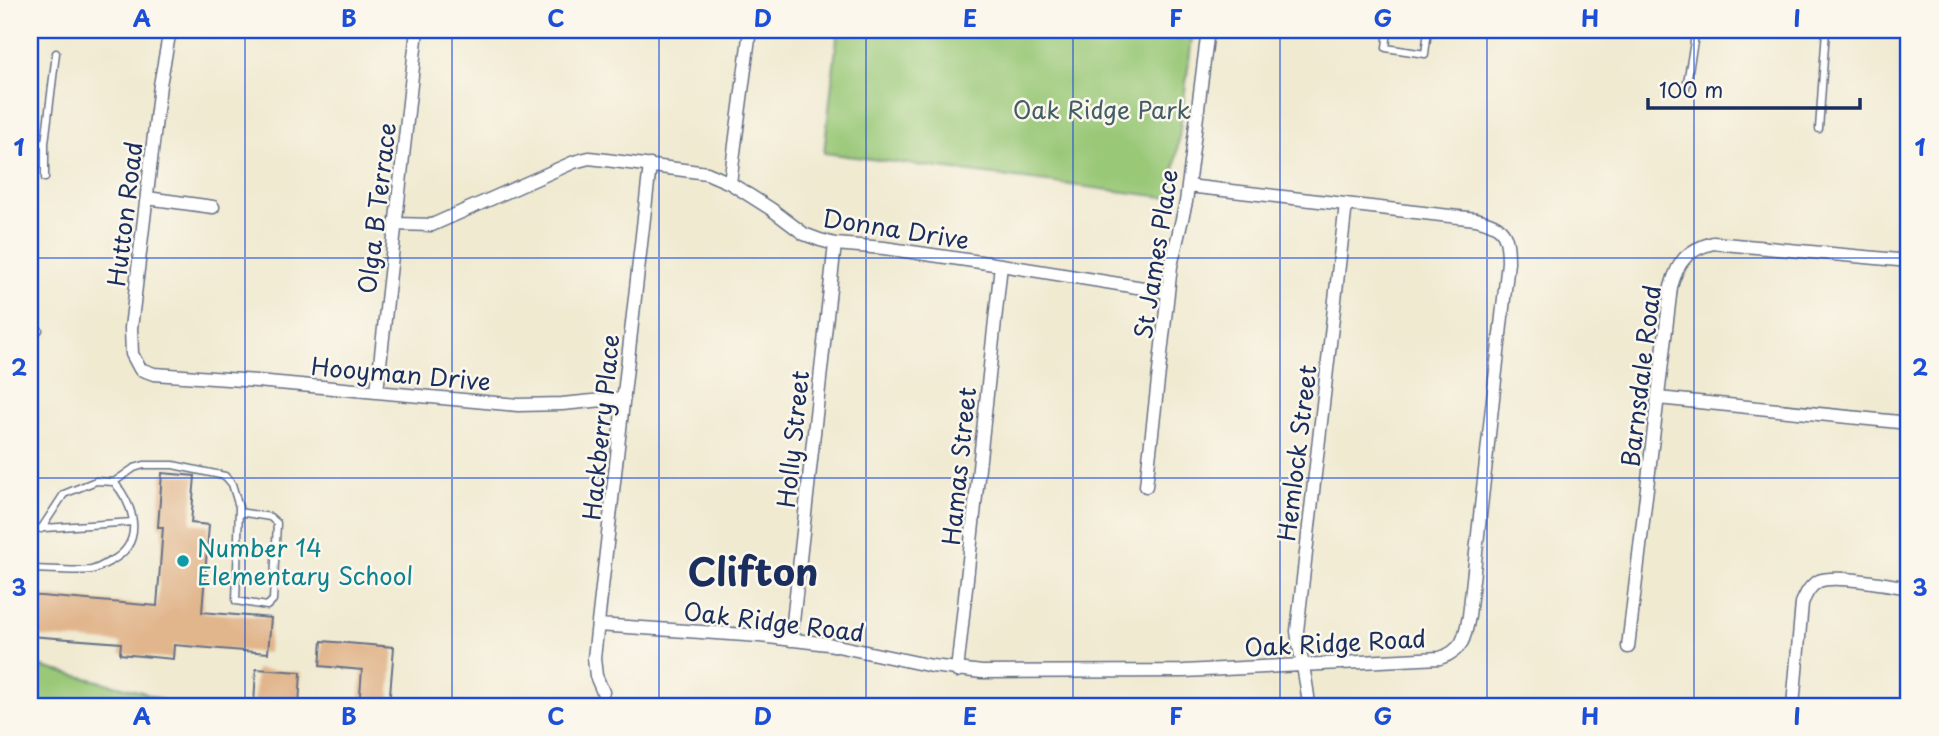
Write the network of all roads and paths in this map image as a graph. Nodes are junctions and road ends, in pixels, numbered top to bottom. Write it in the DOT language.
graph roads {
  1 [pos="170,30"];
  2 [pos="417,30"];
  3 [pos="594,30"];
  4 [pos="605,30"];
  5 [pos="750,30"];
  6 [pos="1208,30"];
  7 [pos="1388,30"];
  8 [pos="1428,30"];
  9 [pos="1696,30"];
  10 [pos="1826,30"];
  11 [pos="56,53"];
  12 [pos="1686,88"];
  13 [pos="1819,128"];
  14 [pos="45,143"];
  15 [pos="30,144"];
  16 [pos="650,165"];
  17 [pos="46,178"];
  18 [pos="730,183"];
  19 [pos="1188,186"];
  20 [pos="147,198"];
  21 [pos="1346,204"];
  22 [pos="213,207"];
  23 [pos="396,224"];
  24 [pos="835,244"];
  25 [pos="1909,261"];
  26 [pos="1001,265"];
  27 [pos="1168,292"];
  28 [pos="30,330"];
  29 [pos="39,330"];
  30 [pos="173,375"];
  31 [pos="376,391"];
  32 [pos="624,398"];
  33 [pos="1658,398"];
  34 [pos="1909,423"];
  35 [pos="114,482"];
  36 [pos="1146,486"];
  37 [pos="239,512"];
  38 [pos="133,522"];
  39 [pos="30,529"];
  40 [pos="41,529"];
  41 [pos="30,569"];
  42 [pos="1909,588"];
  43 [pos="598,625"];
  44 [pos="792,639"];
  45 [pos="1628,647"];
  46 [pos="1304,665"];
  47 [pos="957,671"];
  48 [pos="603,692"];
  49 [pos="1309,706"];
  50 [pos="1793,706"];
  1 -- 20 [label="street, Hutton Road"];
  2 -- 23 [label="street, Olga B Terrace"];
  3 -- 4 [label="lane"];
  5 -- 18 [label="street"];
  6 -- 19 [label="street, St James Place"];
  7 -- 8 [label="lane"];
  9 -- 12 [label="lane"];
  10 -- 13 [label="lane"];
  11 -- 14 [label="lane"];
  14 -- 15 [label="lane"];
  14 -- 17 [label="lane"];
  16 -- 18 [label="street, Donna Drive"];
  16 -- 23 [label="street, Donna Drive"];
  16 -- 32 [label="street, Hackberry Place"];
  18 -- 24 [label="street, Donna Drive"];
  19 -- 21 [label="street, Oak Ridge Road"];
  19 -- 27 [label="street, St James Place"];
  20 -- 22 [label="street"];
  20 -- 30 [label="street, Hutton Road"];
  21 -- 46 [label="street, Hemlock Street"];
  21 -- 46 [label="street, Oak Ridge Road"];
  23 -- 31 [label="street, Olga B Terrace"];
  24 -- 26 [label="street, Donna Drive"];
  24 -- 44 [label="street, Holly Street"];
  25 -- 33 [label="street, Barnsdale Road"];
  26 -- 27 [label="street, Donna Drive"];
  26 -- 47 [label="street, Hamas Street"];
  27 -- 36 [label="street, St James Place"];
  28 -- 29 [label="lane"];
  30 -- 31 [label="street, Hooyman Drive"];
  31 -- 32 [label="street, Hooyman Drive"];
  32 -- 43 [label="street, Hackberry Place"];
  33 -- 34 [label="street"];
  33 -- 45 [label="street, Barnsdale Road"];
  35 -- 37 [label="lane"];
  35 -- 38 [label="lane"];
  35 -- 40 [label="lane"];
  37 -- 37 [label="lane"];
  38 -- 40 [label="lane"];
  38 -- 41 [label="lane"];
  39 -- 40 [label="lane"];
  42 -- 50 [label="street"];
  43 -- 44 [label="street, Oak Ridge Road"];
  43 -- 48 [label="street, Hackberry Place"];
  44 -- 47 [label="street, Oak Ridge Road"];
  46 -- 47 [label="street, Oak Ridge Road"];
  46 -- 49 [label="street, Hemlock Street"];
}
